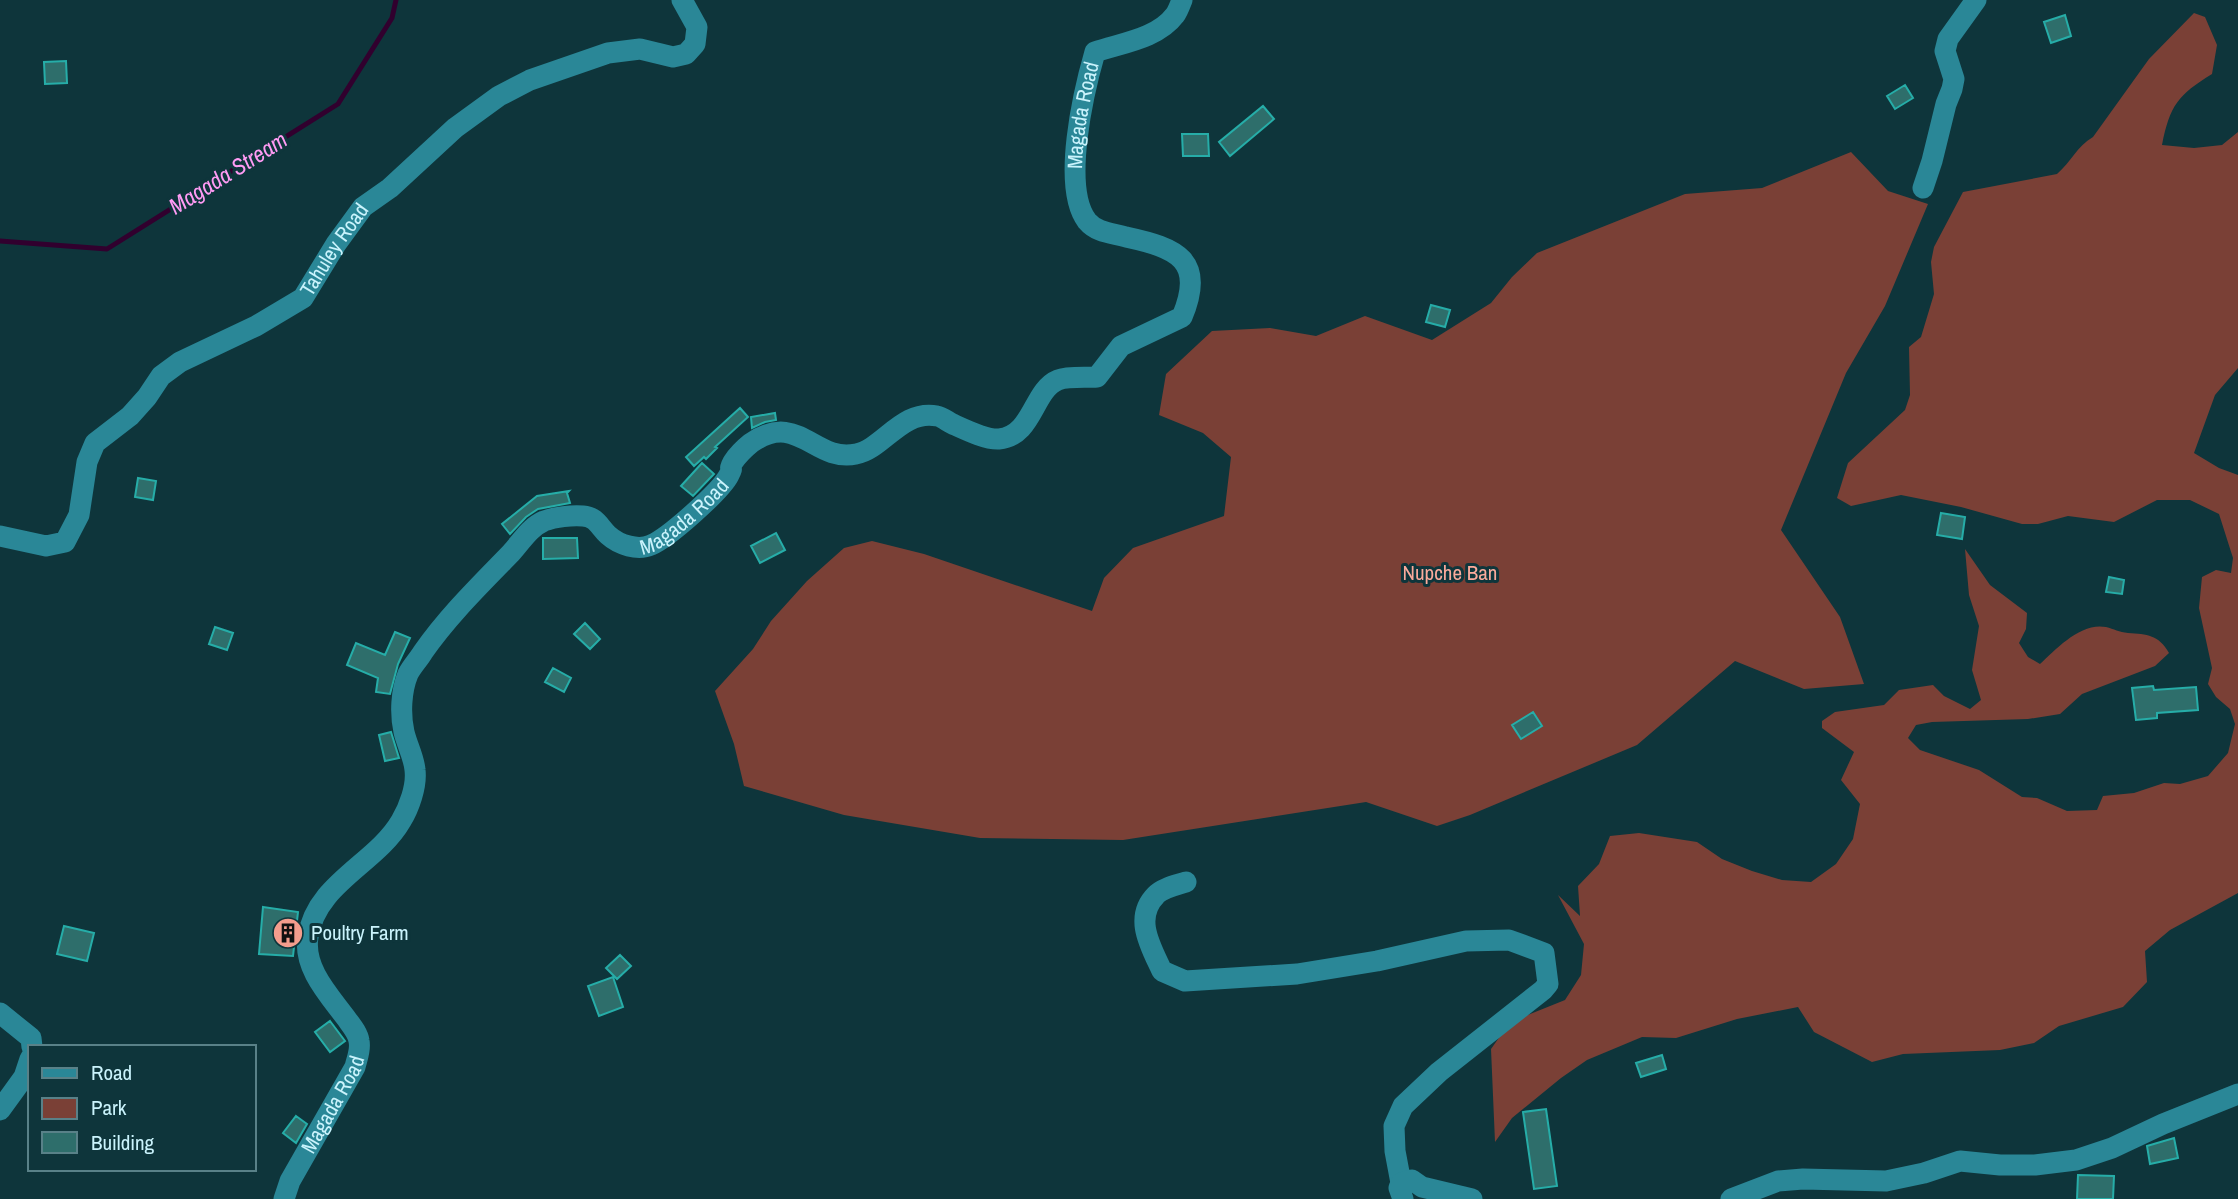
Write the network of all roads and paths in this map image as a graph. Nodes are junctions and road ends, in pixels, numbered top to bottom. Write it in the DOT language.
graph roads {
  1 [pos="682,0"];
  2 [pos="1182,0"];
  3 [pos="1976,0"];
  4 [pos="1923,188"];
  5 [pos="0,536"];
  6 [pos="1186,882"];
  7 [pos="0,1013"];
  8 [pos="32,1045"];
  9 [pos="28,1065"];
  10 [pos="2238,1094"];
  11 [pos="0,1110"];
  12 [pos="1402,1191"];
  13 [pos="284,1199"];
  14 [pos="1472,1199"];
  15 [pos="1731,1199"];
  1 -- 5 [label="street, Tahuley Road"];
  2 -- 13 [label="street, Magada Road"];
  3 -- 4 [label="street"];
  6 -- 12 [label="street"];
  7 -- 8 [label="street"];
  9 -- 11 [label="street"];
  10 -- 15 [label="street"];
  12 -- 14 [label="street"];
}
